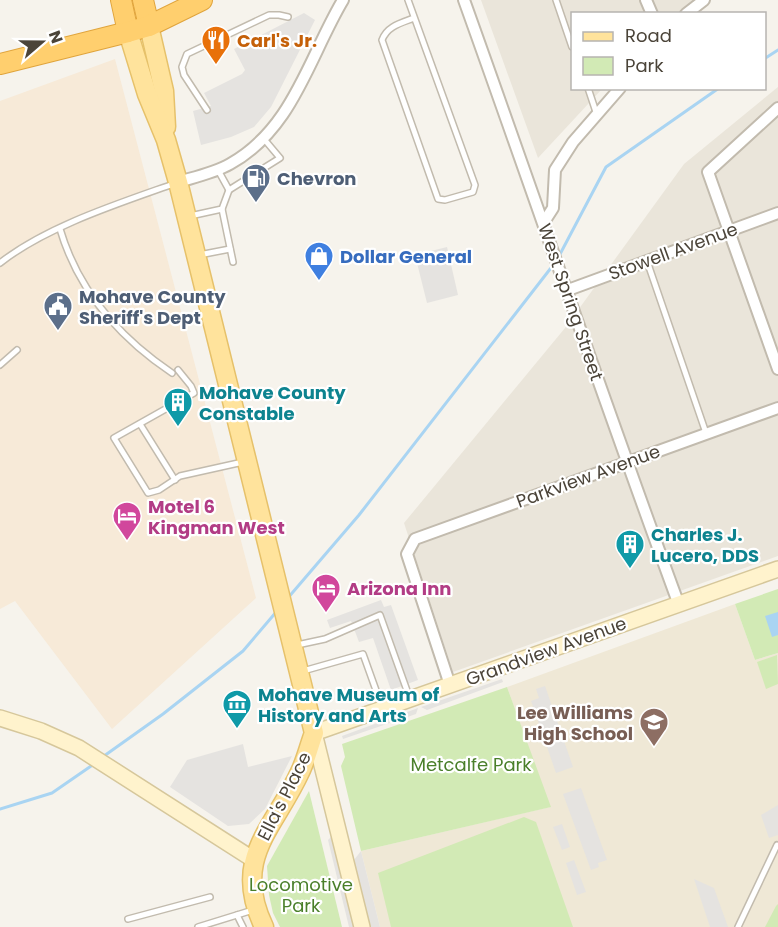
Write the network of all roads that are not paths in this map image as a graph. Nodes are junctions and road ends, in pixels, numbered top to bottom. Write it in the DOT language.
graph roads {
  1 [pos="121,0"];
  2 [pos="143,0"];
  3 [pos="202,0"];
  4 [pos="344,0"];
  5 [pos="408,0"];
  6 [pos="464,0"];
  7 [pos="556,0"];
  8 [pos="704,0"];
  9 [pos="689,12"];
  10 [pos="288,18"];
  11 [pos="414,18"];
  12 [pos="149,26"];
  13 [pos="128,32"];
  14 [pos="571,41"];
  15 [pos="0,64"];
  16 [pos="589,90"];
  17 [pos="618,90"];
  18 [pos="778,108"];
  19 [pos="207,110"];
  20 [pos="597,115"];
  21 [pos="264,139"];
  22 [pos="166,140"];
  23 [pos="217,169"];
  24 [pos="178,182"];
  25 [pos="229,190"];
  26 [pos="222,209"];
  27 [pos="778,213"];
  28 [pos="186,216"];
  29 [pos="544,222"];
  30 [pos="60,229"];
  31 [pos="729,231"];
  32 [pos="230,249"];
  33 [pos="196,256"];
  34 [pos="647,261"];
  35 [pos="233,262"];
  36 [pos="0,263"];
  37 [pos="568,290"];
  38 [pos="17,350"];
  39 [pos="0,365"];
  40 [pos="778,369"];
  41 [pos="178,370"];
  42 [pos="172,373"];
  43 [pos="778,408"];
  44 [pos="140,424"];
  45 [pos="706,433"];
  46 [pos="247,461"];
  47 [pos="626,462"];
  48 [pos="174,480"];
  49 [pos="778,569"];
  50 [pos="679,605"];
  51 [pos="291,641"];
  52 [pos="299,672"];
  53 [pos="450,685"];
  54 [pos="411,699"];
  55 [pos="382,709"];
  56 [pos="0,718"];
  57 [pos="314,733"];
  58 [pos="777,845"];
  59 [pos="254,860"];
  60 [pos="210,897"];
  61 [pos="258,909"];
  62 [pos="237,915"];
  63 [pos="128,919"];
  64 [pos="198,927"];
  65 [pos="243,927"];
  66 [pos="264,927"];
  67 [pos="362,927"];
  68 [pos="738,927"];
  1 -- 13 [label="highway"];
  2 -- 12 [label="highway"];
  3 -- 12 [label="highway"];
  4 -- 21 [label="street"];
  5 -- 11 [label="lane"];
  6 -- 29 [label="street, West Spring Street"];
  7 -- 14 [label="lane"];
  8 -- 9 [label="street"];
  10 -- 19 [label="lane"];
  11 -- 11 [label="lane"];
  12 -- 13 [label="highway"];
  12 -- 22 [label="main road"];
  13 -- 15 [label="highway"];
  13 -- 22 [label="main road"];
  16 -- 20 [label="lane"];
  17 -- 20 [label="street"];
  18 -- 31 [label="street"];
  20 -- 29 [label="street"];
  21 -- 23 [label="street"];
  21 -- 25 [label="lane"];
  22 -- 24 [label="main road"];
  23 -- 24 [label="street"];
  23 -- 25 [label="lane"];
  24 -- 28 [label="main road"];
  24 -- 30 [label="lane"];
  25 -- 26 [label="lane"];
  26 -- 28 [label="lane"];
  26 -- 32 [label="lane"];
  27 -- 31 [label="street, Stowell Avenue"];
  28 -- 33 [label="main road"];
  29 -- 37 [label="street, West Spring Street"];
  30 -- 36 [label="lane"];
  30 -- 42 [label="lane"];
  31 -- 34 [label="street, Stowell Avenue"];
  31 -- 40 [label="street"];
  32 -- 33 [label="lane"];
  32 -- 35 [label="lane"];
  33 -- 46 [label="main road"];
  34 -- 37 [label="street, Stowell Avenue"];
  34 -- 45 [label="lane"];
  37 -- 47 [label="street, West Spring Street"];
  38 -- 39 [label="lane"];
  41 -- 44 [label="lane"];
  43 -- 45 [label="street, Parkview Avenue"];
  44 -- 48 [label="lane"];
  44 -- 48 [label="lane"];
  45 -- 47 [label="street, Parkview Avenue"];
  46 -- 48 [label="lane"];
  46 -- 51 [label="main road"];
  47 -- 50 [label="street, West Spring Street"];
  47 -- 53 [label="street, Parkview Avenue"];
  49 -- 50 [label="main road, Grandview Avenue"];
  50 -- 53 [label="main road, Grandview Avenue"];
  51 -- 52 [label="main road"];
  51 -- 54 [label="lane"];
  52 -- 55 [label="lane"];
  52 -- 57 [label="main road"];
  53 -- 54 [label="main road, Grandview Avenue"];
  54 -- 55 [label="main road, Grandview Avenue"];
  55 -- 57 [label="main road, Grandview Avenue"];
  56 -- 59 [label="main road"];
  57 -- 59 [label="main road, Ella's Place"];
  57 -- 67 [label="main road"];
  58 -- 68 [label="lane"];
  59 -- 61 [label="main road, Ella's Place"];
  60 -- 63 [label="lane"];
  61 -- 62 [label="lane"];
  61 -- 66 [label="main road, Ella's Place"];
  62 -- 64 [label="lane"];
  62 -- 65 [label="lane"];
}
